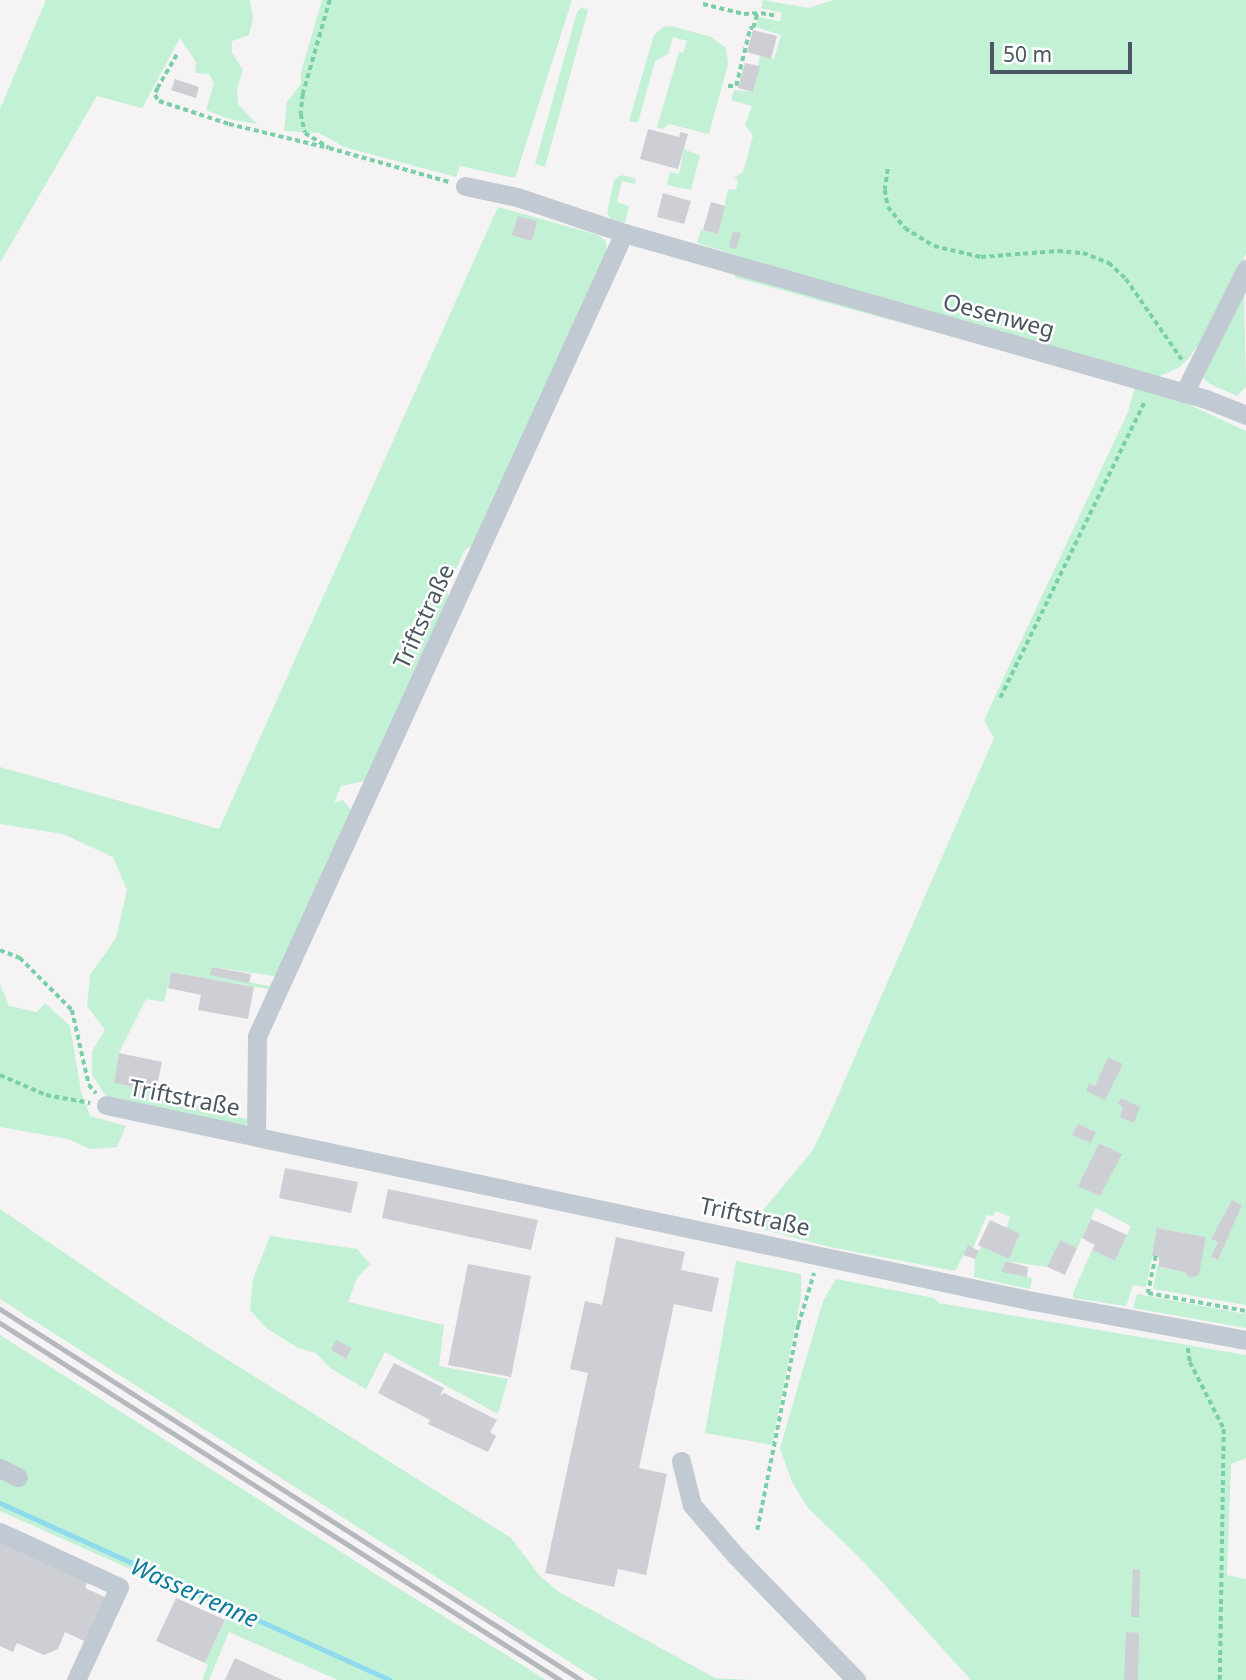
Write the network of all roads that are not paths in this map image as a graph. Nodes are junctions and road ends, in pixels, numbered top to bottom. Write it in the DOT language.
graph roads {
  1 [pos="465,186"];
  2 [pos="624,233"];
  3 [pos="1246,269"];
  4 [pos="1184,393"];
  5 [pos="1246,415"];
  6 [pos="106,1105"];
  7 [pos="256,1136"];
  8 [pos="1246,1340"];
  9 [pos="681,1461"];
  10 [pos="0,1468"];
  11 [pos="18,1477"];
  12 [pos="0,1532"];
  13 [pos="76,1680"];
  14 [pos="856,1680"];
  1 -- 2 [label="street"];
  2 -- 4 [label="street, Oesenweg"];
  2 -- 7 [label="street, Triftstraße"];
  3 -- 4 [label="street"];
  4 -- 5 [label="street, Oesenweg"];
  6 -- 7 [label="street, Triftstraße"];
  7 -- 8 [label="street, Triftstraße"];
  9 -- 14 [label="street"];
  10 -- 11 [label="street"];
  12 -- 13 [label="street"];
}
